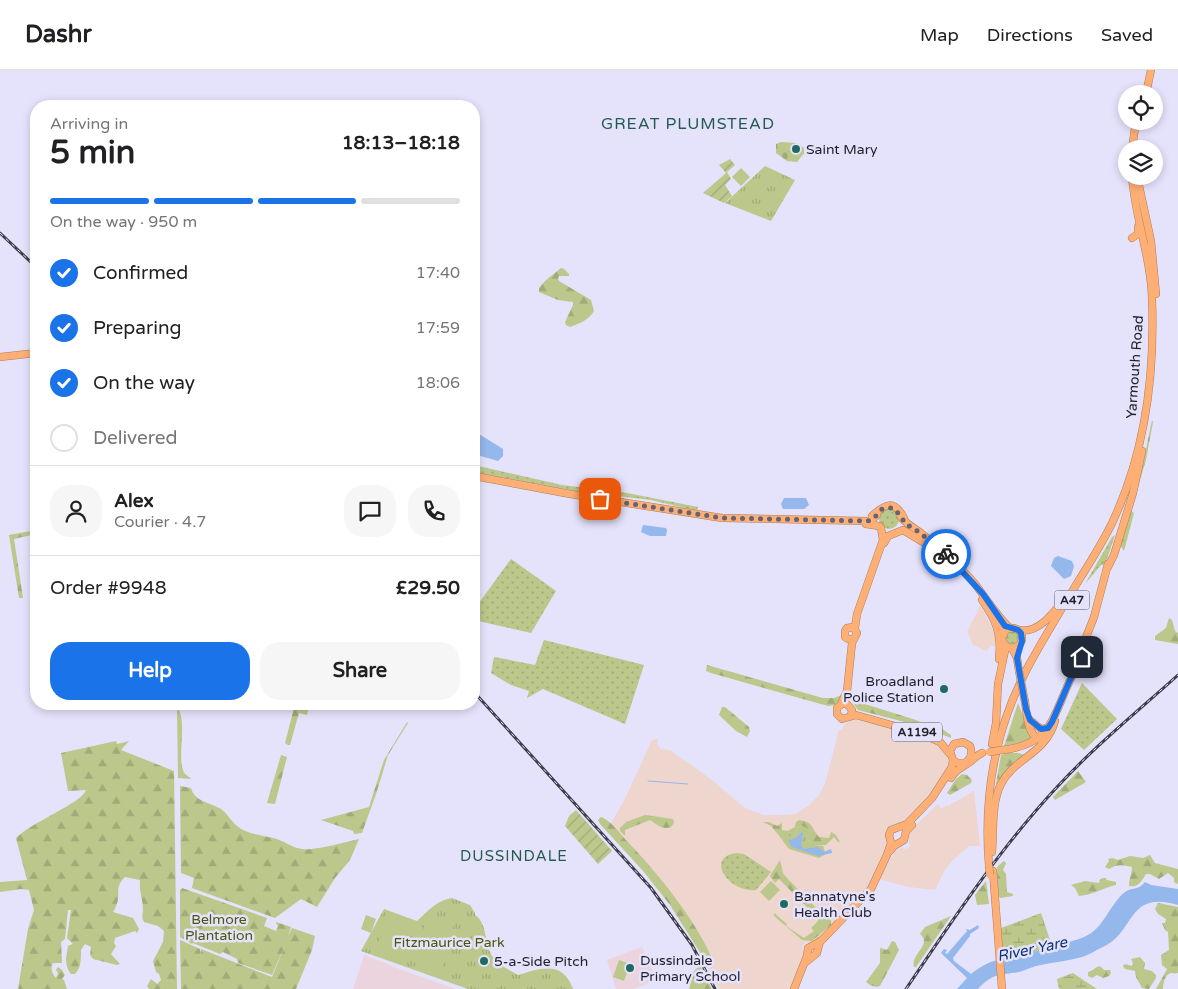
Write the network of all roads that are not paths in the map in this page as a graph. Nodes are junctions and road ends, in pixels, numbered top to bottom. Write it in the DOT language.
graph roads {
  1 [pos="1146,70"];
  2 [pos="1151,70"];
  3 [pos="1144,85"];
  4 [pos="1148,85"];
  5 [pos="1133,185"];
  6 [pos="1139,185"];
  7 [pos="1136,211"];
  8 [pos="1143,244"];
  9 [pos="30,350"];
  10 [pos="0,353"];
  11 [pos="30,354"];
  12 [pos="0,357"];
  13 [pos="1143,446"];
  14 [pos="480,477"];
  15 [pos="480,481"];
  16 [pos="878,515"];
  17 [pos="900,516"];
  18 [pos="823,521"];
  19 [pos="880,527"];
  20 [pos="897,527"];
  21 [pos="890,531"];
  22 [pos="919,532"];
  23 [pos="882,540"];
  24 [pos="930,546"];
  25 [pos="1096,552"];
  26 [pos="871,573"];
  27 [pos="976,591"];
  28 [pos="852,628"];
  29 [pos="1015,630"];
  30 [pos="1004,634"];
  31 [pos="850,638"];
  32 [pos="1020,645"];
  33 [pos="1087,645"];
  34 [pos="1009,647"];
  35 [pos="1085,656"];
  36 [pos="1018,661"];
  37 [pos="1062,699"];
  38 [pos="1025,705"];
  39 [pos="848,708"];
  40 [pos="996,713"];
  41 [pos="1032,723"];
  42 [pos="1048,728"];
  43 [pos="1038,741"];
  44 [pos="954,744"];
  45 [pos="970,746"];
  46 [pos="1012,748"];
  47 [pos="1025,749"];
  48 [pos="984,753"];
  49 [pos="971,756"];
  50 [pos="951,757"];
  51 [pos="1025,759"];
  52 [pos="962,764"];
  53 [pos="945,787"];
  54 [pos="987,809"];
  55 [pos="899,827"];
  56 [pos="905,833"];
  57 [pos="894,843"];
  58 [pos="992,852"];
  59 [pos="991,869"];
  60 [pos="794,989"];
  61 [pos="1000,989"];
  1 -- 3 [label="highway"];
  2 -- 4 [label="highway"];
  5 -- 7 [label="highway, Yarmouth Road / A47"];
  6 -- 13 [label="highway, Yarmouth Road / A47"];
  7 -- 8 [label="highway, Yarmouth Road / A47"];
  7 -- 8 [label="highway, A47"];
  8 -- 25 [label="highway, Yarmouth Road / A47"];
  9 -- 10 [label="highway"];
  11 -- 12 [label="highway"];
  13 -- 33 [label="highway, A47"];
  13 -- 58 [label="highway, A47"];
  14 -- 18 [label="highway"];
  15 -- 19 [label="highway"];
  16 -- 17 [label="highway"];
  16 -- 18 [label="highway"];
  16 -- 19 [label="highway"];
  17 -- 20 [label="highway"];
  17 -- 22 [label="highway"];
  18 -- 22 [label="highway"];
  19 -- 21 [label="highway"];
  19 -- 23 [label="highway"];
  20 -- 21 [label="highway"];
  20 -- 24 [label="highway"];
  21 -- 23 [label="highway"];
  22 -- 29 [label="highway"];
  23 -- 26 [label="highway"];
  24 -- 26 [label="highway"];
  24 -- 27 [label="highway"];
  25 -- 29 [label="highway, A47"];
  25 -- 54 [label="highway, A47"];
  26 -- 28 [label="highway"];
  27 -- 30 [label="highway"];
  27 -- 40 [label="highway, A47"];
  28 -- 31 [label="highway"];
  28 -- 31 [label="highway"];
  29 -- 30 [label="highway"];
  29 -- 32 [label="highway"];
  30 -- 34 [label="highway"];
  31 -- 39 [label="highway"];
  32 -- 34 [label="highway"];
  32 -- 36 [label="highway"];
  33 -- 35 [label="highway"];
  33 -- 35 [label="highway"];
  34 -- 36 [label="highway"];
  34 -- 40 [label="highway, A47"];
  35 -- 37 [label="highway"];
  36 -- 38 [label="highway, bridge"];
  37 -- 42 [label="highway"];
  37 -- 43 [label="highway"];
  38 -- 41 [label="highway"];
  38 -- 43 [label="highway"];
  39 -- 44 [label="highway, A1194"];
  39 -- 50 [label="highway, A1194"];
  40 -- 54 [label="highway, A47"];
  41 -- 42 [label="highway"];
  41 -- 43 [label="highway"];
  42 -- 43 [label="highway"];
  43 -- 46 [label="highway"];
  43 -- 47 [label="highway"];
  43 -- 51 [label="highway"];
  44 -- 45 [label="highway"];
  44 -- 50 [label="highway"];
  45 -- 48 [label="highway"];
  45 -- 49 [label="highway"];
  46 -- 47 [label="highway"];
  46 -- 48 [label="highway, bridge"];
  47 -- 51 [label="highway"];
  48 -- 49 [label="highway"];
  48 -- 53 [label="highway"];
  49 -- 52 [label="highway"];
  50 -- 52 [label="highway"];
  50 -- 55 [label="highway"];
  51 -- 58 [label="highway, A47"];
  52 -- 53 [label="highway"];
  53 -- 56 [label="highway"];
  54 -- 59 [label="highway, A47"];
  55 -- 56 [label="highway"];
  55 -- 57 [label="highway"];
  56 -- 57 [label="highway"];
  57 -- 60 [label="highway"];
  58 -- 59 [label="highway, A47"];
  59 -- 61 [label="highway, A47"];
}
